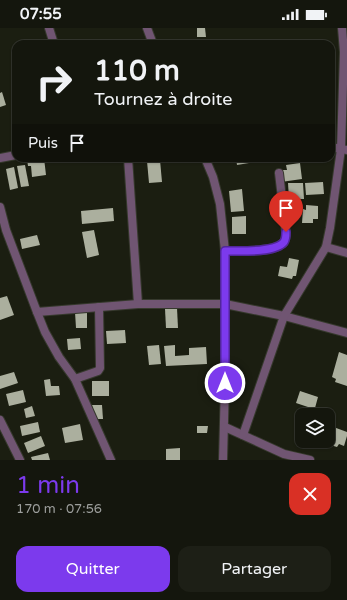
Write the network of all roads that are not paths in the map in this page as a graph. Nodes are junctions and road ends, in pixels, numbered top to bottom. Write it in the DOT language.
graph roads {
  1 [pos="49,28"];
  2 [pos="147,28"];
  3 [pos="342,28"];
  4 [pos="53,40"];
  5 [pos="152,40"];
  6 [pos="344,149"];
  7 [pos="12,156"];
  8 [pos="0,158"];
  9 [pos="128,162"];
  10 [pos="207,162"];
  11 [pos="279,173"];
  12 [pos="0,207"];
  13 [pos="326,247"];
  14 [pos="225,251"];
  15 [pos="347,253"];
  16 [pos="138,304"];
  17 [pos="225,304"];
  18 [pos="99,307"];
  19 [pos="37,312"];
  20 [pos="284,316"];
  21 [pos="347,333"];
  22 [pos="75,379"];
  23 [pos="0,420"];
  24 [pos="225,427"];
  25 [pos="243,435"];
  26 [pos="20,460"];
  27 [pos="111,460"];
  28 [pos="223,460"];
  29 [pos="310,460"];
  1 -- 4 [label="street"];
  2 -- 5 [label="street"];
  3 -- 6 [label="street"];
  6 -- 13 [label="street"];
  7 -- 8 [label="street"];
  9 -- 16 [label="street"];
  10 -- 14 [label="street"];
  11 -- 14 [label="street"];
  12 -- 19 [label="street"];
  13 -- 15 [label="street"];
  13 -- 20 [label="street"];
  14 -- 17 [label="street"];
  16 -- 17 [label="street"];
  16 -- 18 [label="street"];
  17 -- 20 [label="street"];
  17 -- 24 [label="street"];
  18 -- 19 [label="street"];
  18 -- 22 [label="street"];
  19 -- 22 [label="street"];
  20 -- 21 [label="street"];
  20 -- 25 [label="street"];
  22 -- 27 [label="street"];
  23 -- 26 [label="street"];
  24 -- 25 [label="street"];
  24 -- 28 [label="street"];
  25 -- 29 [label="street"];
}
